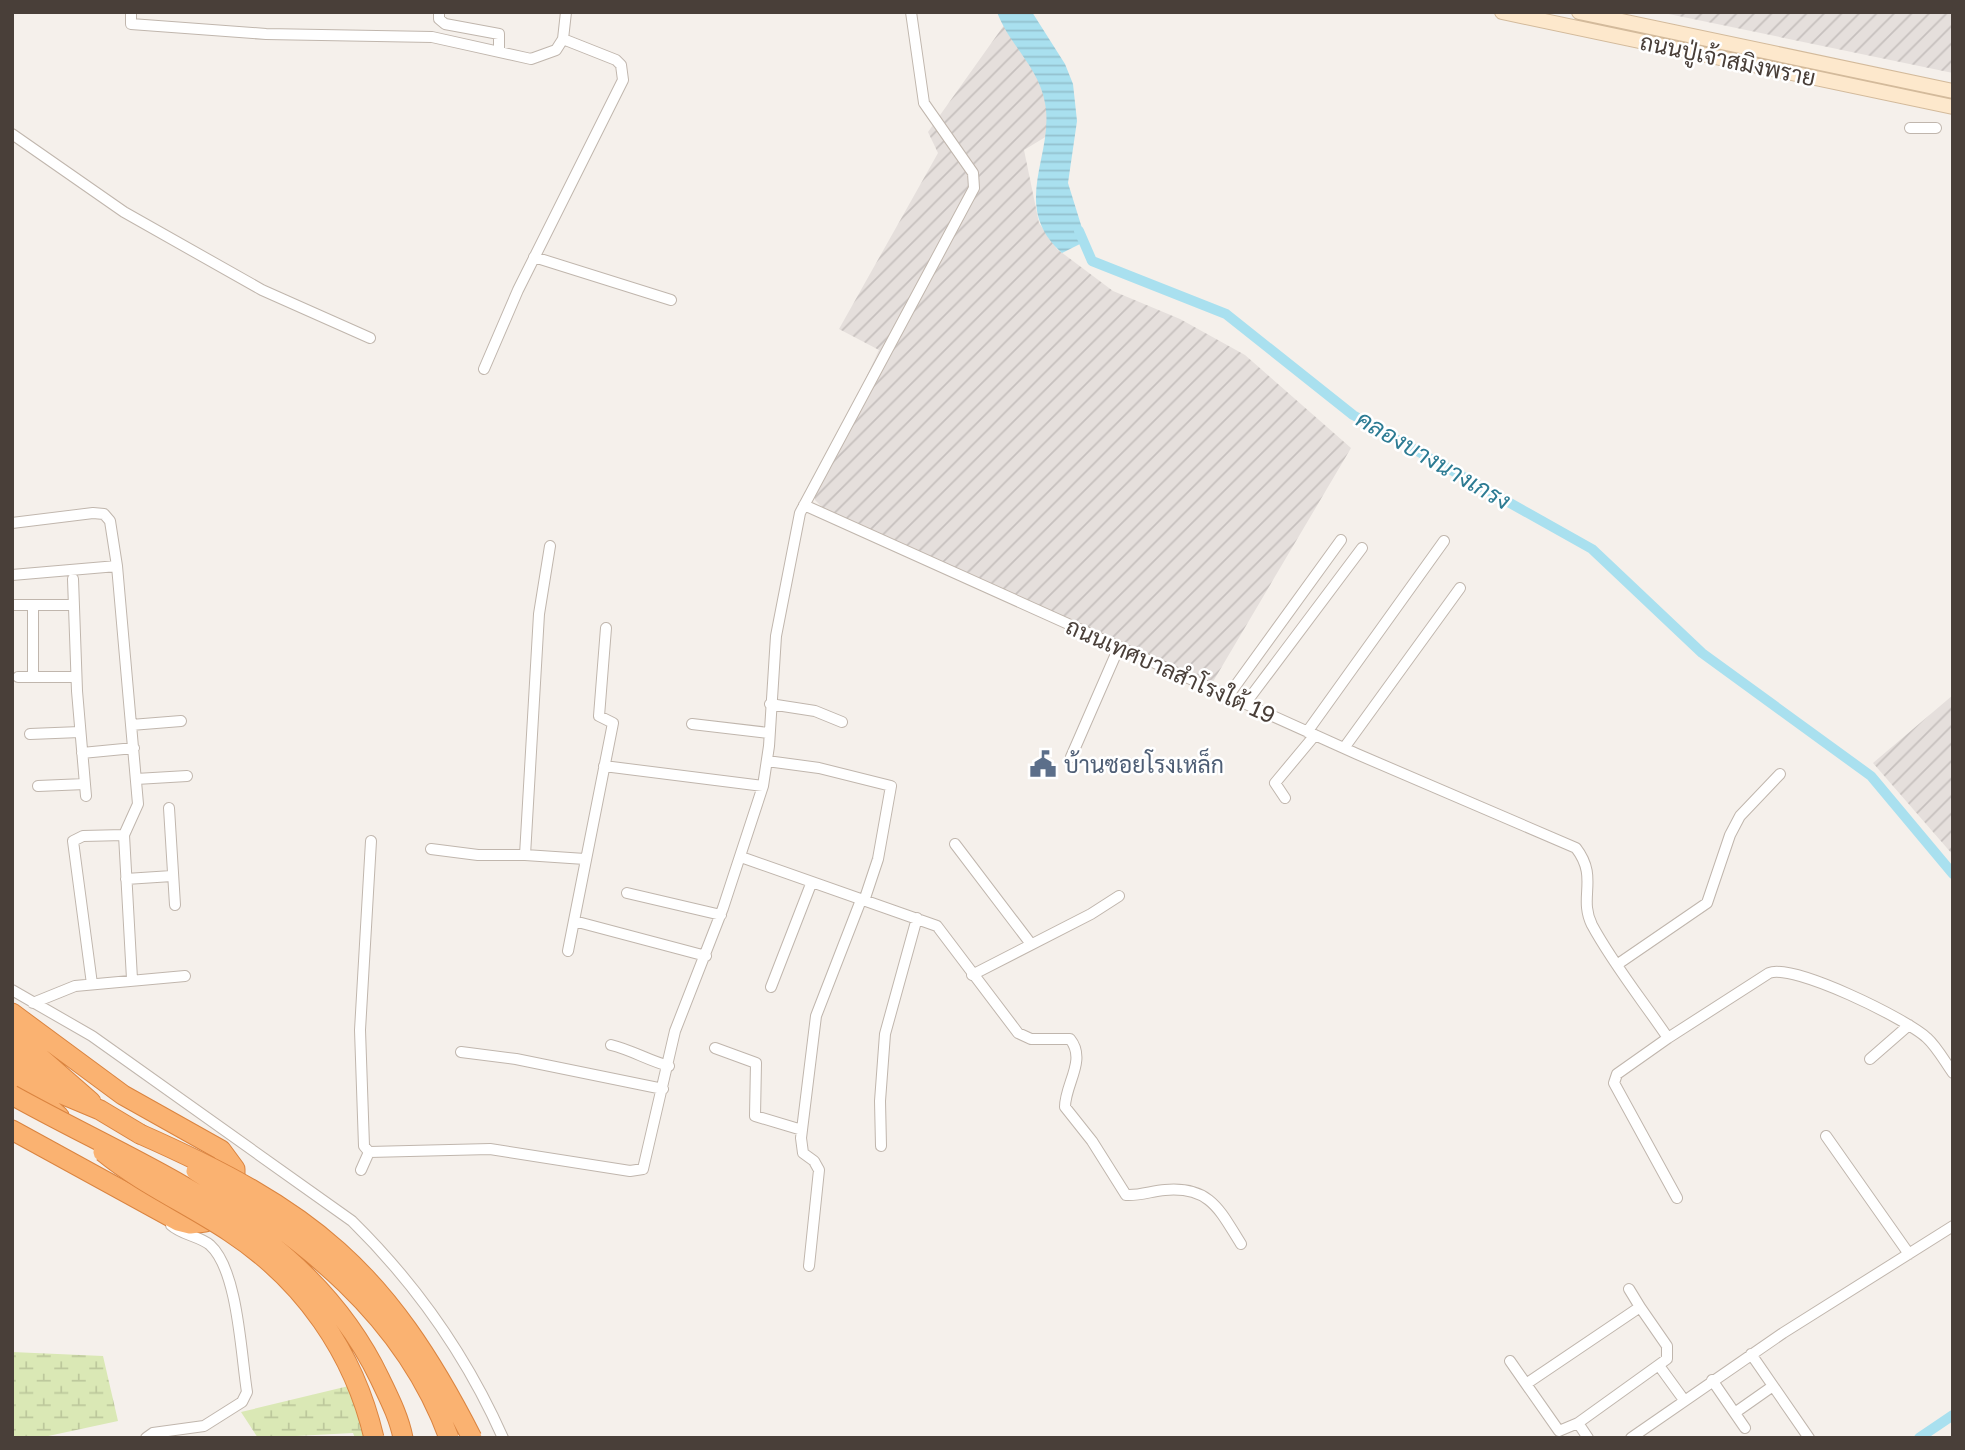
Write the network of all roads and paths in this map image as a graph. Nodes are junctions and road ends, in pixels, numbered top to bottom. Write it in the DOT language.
graph roads {
  1 [pos="131,12"];
  2 [pos="439,12"];
  3 [pos="566,12"];
  4 [pos="911,12"];
  5 [pos="1502,12"];
  6 [pos="1579,12"];
  7 [pos="563,39"];
  8 [pos="499,52"];
  9 [pos="1910,82"];
  10 [pos="1953,91"];
  11 [pos="1906,98"];
  12 [pos="1953,107"];
  13 [pos="1910,128"];
  14 [pos="1936,128"];
  15 [pos="12,134"];
  16 [pos="534,257"];
  17 [pos="671,300"];
  18 [pos="370,338"];
  19 [pos="484,369"];
  20 [pos="800,514"];
  21 [pos="12,523"];
  22 [pos="1341,541"];
  23 [pos="1444,541"];
  24 [pos="550,546"];
  25 [pos="1362,548"];
  26 [pos="117,566"];
  27 [pos="12,575"];
  28 [pos="73,579"];
  29 [pos="1460,588"];
  30 [pos="12,605"];
  31 [pos="33,605"];
  32 [pos="74,605"];
  33 [pos="606,628"];
  34 [pos="1119,647"];
  35 [pos="18,677"];
  36 [pos="33,677"];
  37 [pos="76,677"];
  38 [pos="1228,696"];
  39 [pos="771,704"];
  40 [pos="1245,704"];
  41 [pos="181,721"];
  42 [pos="842,722"];
  43 [pos="692,724"];
  44 [pos="131,725"];
  45 [pos="80,732"];
  46 [pos="769,733"];
  47 [pos="1311,733"];
  48 [pos="30,734"];
  49 [pos="134,748"];
  50 [pos="1344,748"];
  51 [pos="82,753"];
  52 [pos="1071,757"];
  53 [pos="767,761"];
  54 [pos="604,766"];
  55 [pos="1780,774"];
  56 [pos="187,776"];
  57 [pos="136,779"];
  58 [pos="85,784"];
  59 [pos="38,786"];
  60 [pos="763,786"];
  61 [pos="86,796"];
  62 [pos="1285,798"];
  63 [pos="169,808"];
  64 [pos="124,835"];
  65 [pos="371,841"];
  66 [pos="955,844"];
  67 [pos="431,849"];
  68 [pos="525,855"];
  69 [pos="741,857"];
  70 [pos="584,859"];
  71 [pos="172,876"];
  72 [pos="126,878"];
  73 [pos="811,884"];
  74 [pos="626,892"];
  75 [pos="1119,896"];
  76 [pos="862,900"];
  77 [pos="175,905"];
  78 [pos="721,915"];
  79 [pos="917,918"];
  80 [pos="574,921"];
  81 [pos="1031,944"];
  82 [pos="568,951"];
  83 [pos="706,956"];
  84 [pos="1618,964"];
  85 [pos="972,975"];
  86 [pos="185,976"];
  87 [pos="132,979"];
  88 [pos="92,984"];
  89 [pos="771,987"];
  90 [pos="12,990"];
  91 [pos="33,1003"];
  92 [pos="12,1013"];
  93 [pos="1909,1025"];
  94 [pos="12,1033"];
  95 [pos="1668,1038"];
  96 [pos="611,1045"];
  97 [pos="715,1048"];
  98 [pos="461,1052"];
  99 [pos="12,1055"];
  100 [pos="1870,1059"];
  101 [pos="669,1066"];
  102 [pos="1953,1073"];
  103 [pos="12,1074"];
  104 [pos="663,1089"];
  105 [pos="12,1094"];
  106 [pos="100,1110"];
  107 [pos="71,1126"];
  108 [pos="12,1130"];
  109 [pos="802,1130"];
  110 [pos="140,1134"];
  111 [pos="1826,1136"];
  112 [pos="881,1146"];
  113 [pos="369,1152"];
  114 [pos="361,1170"];
  115 [pos="1677,1198"];
  116 [pos="159,1211"];
  117 [pos="1953,1226"];
  118 [pos="1241,1244"];
  119 [pos="1909,1254"];
  120 [pos="809,1266"];
  121 [pos="1629,1289"];
  122 [pos="1640,1307"];
  123 [pos="1751,1354"];
  124 [pos="1510,1361"];
  125 [pos="1660,1367"];
  126 [pos="1713,1380"];
  127 [pos="1526,1384"];
  128 [pos="1773,1385"];
  129 [pos="1684,1400"];
  130 [pos="1736,1412"];
  131 [pos="1578,1423"];
  132 [pos="1745,1428"];
  133 [pos="146,1438"];
  134 [pos="374,1438"];
  135 [pos="403,1438"];
  136 [pos="449,1438"];
  137 [pos="472,1438"];
  138 [pos="503,1438"];
  139 [pos="1588,1438"];
  140 [pos="1631,1438"];
  141 [pos="1809,1438"];
  1 -- 8 [label="street"];
  2 -- 8 [label="street"];
  3 -- 7 [label="street"];
  4 -- 20 [label="street"];
  5 -- 11 [label="main road, ถนนปู่เจ้าสมิงพราย"];
  6 -- 9 [label="main road, ถนนปู่เจ้าสมิงพราย"];
  7 -- 8 [label="street"];
  7 -- 16 [label="street"];
  9 -- 10 [label="main road, ถนนปู่เจ้าสมิงพราย"];
  9 -- 11 [label="main road"];
  11 -- 12 [label="main road, ถนนปู่เจ้าสมิงพราย"];
  13 -- 14 [label="street"];
  15 -- 18 [label="street"];
  16 -- 17 [label="street"];
  16 -- 19 [label="street"];
  20 -- 34 [label="street, ถนนเทศบาลสำโรงใต้ 19"];
  20 -- 39 [label="street"];
  21 -- 26 [label="street"];
  22 -- 38 [label="street"];
  23 -- 47 [label="street"];
  24 -- 68 [label="street"];
  25 -- 40 [label="street"];
  26 -- 27 [label="street"];
  26 -- 44 [label="street"];
  28 -- 32 [label="street"];
  29 -- 50 [label="street"];
  30 -- 31 [label="street"];
  31 -- 32 [label="street"];
  31 -- 36 [label="street"];
  32 -- 37 [label="street"];
  33 -- 54 [label="street"];
  34 -- 38 [label="street, ถนนเทศบาลสำโรงใต้ 19"];
  34 -- 52 [label="street"];
  35 -- 36 [label="street"];
  36 -- 37 [label="street"];
  37 -- 45 [label="street"];
  38 -- 40 [label="street, ถนนเทศบาลสำโรงใต้ 19"];
  39 -- 42 [label="street"];
  39 -- 46 [label="street"];
  40 -- 47 [label="street, ถนนเทศบาลสำโรงใต้ 19"];
  41 -- 44 [label="street"];
  43 -- 46 [label="street"];
  44 -- 49 [label="street"];
  45 -- 48 [label="street"];
  45 -- 51 [label="street"];
  46 -- 53 [label="street"];
  47 -- 50 [label="street, ถนนเทศบาลสำโรงใต้ 19"];
  47 -- 62 [label="street"];
  49 -- 51 [label="street"];
  49 -- 57 [label="street"];
  50 -- 84 [label="street, ถนนเทศบาลสำโรงใต้ 19"];
  51 -- 58 [label="street"];
  53 -- 60 [label="street"];
  53 -- 76 [label="street"];
  54 -- 60 [label="street"];
  54 -- 70 [label="street"];
  55 -- 84 [label="street"];
  56 -- 57 [label="street"];
  57 -- 64 [label="street"];
  58 -- 59 [label="street"];
  58 -- 61 [label="street"];
  60 -- 69 [label="street"];
  63 -- 71 [label="street"];
  64 -- 72 [label="street"];
  64 -- 88 [label="street"];
  65 -- 113 [label="street"];
  66 -- 81 [label="street"];
  67 -- 68 [label="street"];
  68 -- 70 [label="street"];
  69 -- 73 [label="street"];
  69 -- 78 [label="street"];
  70 -- 80 [label="street"];
  71 -- 72 [label="street"];
  71 -- 77 [label="street"];
  72 -- 87 [label="street"];
  73 -- 76 [label="street"];
  73 -- 89 [label="street"];
  74 -- 78 [label="street"];
  75 -- 81 [label="street"];
  76 -- 79 [label="street"];
  76 -- 109 [label="street"];
  78 -- 83 [label="street"];
  79 -- 85 [label="street"];
  79 -- 112 [label="street"];
  80 -- 82 [label="street"];
  80 -- 83 [label="street"];
  81 -- 85 [label="street"];
  83 -- 101 [label="street"];
  84 -- 95 [label="street, ถนนเทศบาลสำโรงใต้ 19"];
  85 -- 118 [label="street"];
  86 -- 87 [label="street"];
  87 -- 88 [label="street"];
  88 -- 91 [label="street"];
  90 -- 91 [label="street"];
  91 -- 138 [label="street"];
  92 -- 116 [label="highway"];
  93 -- 95 [label="street"];
  93 -- 100 [label="street"];
  93 -- 102 [label="street"];
  94 -- 106 [label="highway"];
  95 -- 115 [label="street"];
  96 -- 101 [label="street"];
  97 -- 109 [label="street"];
  98 -- 104 [label="street"];
  99 -- 106 [label="highway"];
  101 -- 104 [label="street"];
  103 -- 107 [label="highway, bridge"];
  104 -- 113 [label="street"];
  105 -- 107 [label="highway, bridge"];
  106 -- 110 [label="highway"];
  107 -- 134 [label="highway, bridge"];
  107 -- 135 [label="highway, bridge"];
  108 -- 116 [label="highway"];
  109 -- 120 [label="street"];
  110 -- 136 [label="highway, bridge"];
  110 -- 137 [label="highway, bridge"];
  111 -- 119 [label="street"];
  113 -- 114 [label="street"];
  116 -- 133 [label="street"];
  117 -- 119 [label="street"];
  119 -- 123 [label="street"];
  121 -- 122 [label="street"];
  122 -- 125 [label="street"];
  122 -- 127 [label="street"];
  123 -- 126 [label="street"];
  123 -- 128 [label="street"];
  124 -- 127 [label="street"];
  125 -- 129 [label="street"];
  125 -- 131 [label="street"];
  126 -- 129 [label="street"];
  126 -- 130 [label="street"];
  127 -- 131 [label="street"];
  128 -- 130 [label="street"];
  128 -- 141 [label="street"];
  129 -- 140 [label="street"];
  130 -- 132 [label="street"];
  131 -- 139 [label="street"];
}
